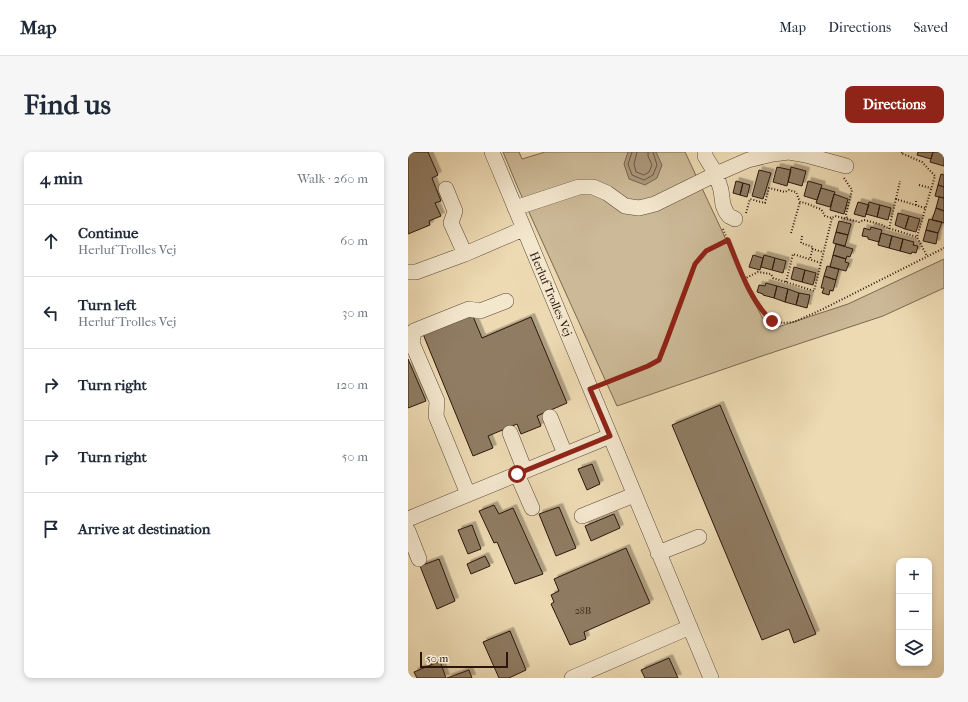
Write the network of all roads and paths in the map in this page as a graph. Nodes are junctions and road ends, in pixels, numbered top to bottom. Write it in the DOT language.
graph roads {
  1 [pos="492,152"];
  2 [pos="705,152"];
  3 [pos="902,152"];
  4 [pos="846,166"];
  5 [pos="716,174"];
  6 [pos="900,181"];
  7 [pos="919,185"];
  8 [pos="931,188"];
  9 [pos="446,189"];
  10 [pos="896,199"];
  11 [pos="916,199"];
  12 [pos="800,202"];
  13 [pos="916,205"];
  14 [pos="515,208"];
  15 [pos="925,208"];
  16 [pos="741,216"];
  17 [pos="832,218"];
  18 [pos="847,219"];
  19 [pos="723,228"];
  20 [pos="523,229"];
  21 [pos="889,229"];
  22 [pos="791,233"];
  23 [pos="802,236"];
  24 [pos="917,237"];
  25 [pos="728,240"];
  26 [pos="944,248"];
  27 [pos="812,249"];
  28 [pos="824,252"];
  29 [pos="465,254"];
  30 [pos="927,256"];
  31 [pos="810,260"];
  32 [pos="821,263"];
  33 [pos="408,272"];
  34 [pos="744,279"];
  35 [pos="786,282"];
  36 [pos="506,301"];
  37 [pos="590,389"];
  38 [pos="550,417"];
  39 [pos="510,433"];
  40 [pos="610,436"];
  41 [pos="565,454"];
  42 [pos="521,472"];
  43 [pos="468,494"];
  44 [pos="634,495"];
  45 [pos="532,508"];
  46 [pos="582,516"];
  47 [pos="408,519"];
  48 [pos="408,531"];
  49 [pos="699,537"];
  50 [pos="658,553"];
  51 [pos="419,559"];
  52 [pos="690,627"];
  53 [pos="596,674"];
  54 [pos="573,678"];
  55 [pos="711,678"];
  1 -- 14 [label="street, Herluf Trolles Vej"];
  2 -- 5 [label="street"];
  3 -- 8 [label="path"];
  4 -- 5 [label="street"];
  4 -- 18 [label="path"];
  5 -- 14 [label="street"];
  5 -- 16 [label="street"];
  6 -- 10 [label="path"];
  7 -- 8 [label="path"];
  8 -- 15 [label="path"];
  9 -- 29 [label="street"];
  10 -- 13 [label="path"];
  10 -- 21 [label="path"];
  11 -- 13 [label="path"];
  12 -- 16 [label="path"];
  12 -- 17 [label="path"];
  12 -- 22 [label="path"];
  13 -- 15 [label="path"];
  14 -- 20 [label="street, Herluf Trolles Vej"];
  15 -- 24 [label="path"];
  17 -- 18 [label="path"];
  17 -- 28 [label="path"];
  18 -- 21 [label="path"];
  19 -- 25 [label="path"];
  20 -- 29 [label="street"];
  20 -- 37 [label="street, Herluf Trolles Vej"];
  21 -- 24 [label="path"];
  23 -- 27 [label="path"];
  24 -- 30 [label="path"];
  25 -- 34 [label="path"];
  25 -- 37 [label="path"];
  26 -- 30 [label="path"];
  27 -- 28 [label="path"];
  27 -- 31 [label="path"];
  28 -- 32 [label="path"];
  29 -- 33 [label="street"];
  30 -- 34 [label="path"];
  31 -- 32 [label="path"];
  31 -- 35 [label="path"];
  32 -- 35 [label="path"];
  34 -- 35 [label="path"];
  36 -- 43 [label="street"];
  37 -- 40 [label="street, Herluf Trolles Vej"];
  38 -- 41 [label="street"];
  39 -- 42 [label="street"];
  40 -- 41 [label="street"];
  40 -- 44 [label="street, Herluf Trolles Vej"];
  41 -- 42 [label="street"];
  42 -- 43 [label="street"];
  42 -- 45 [label="street"];
  43 -- 47 [label="street"];
  44 -- 46 [label="street"];
  44 -- 50 [label="street, Herluf Trolles Vej"];
  48 -- 51 [label="street"];
  49 -- 50 [label="street"];
  50 -- 52 [label="street, Herluf Trolles Vej"];
  52 -- 53 [label="street"];
  52 -- 55 [label="street, Herluf Trolles Vej"];
  53 -- 54 [label="street"];
}
